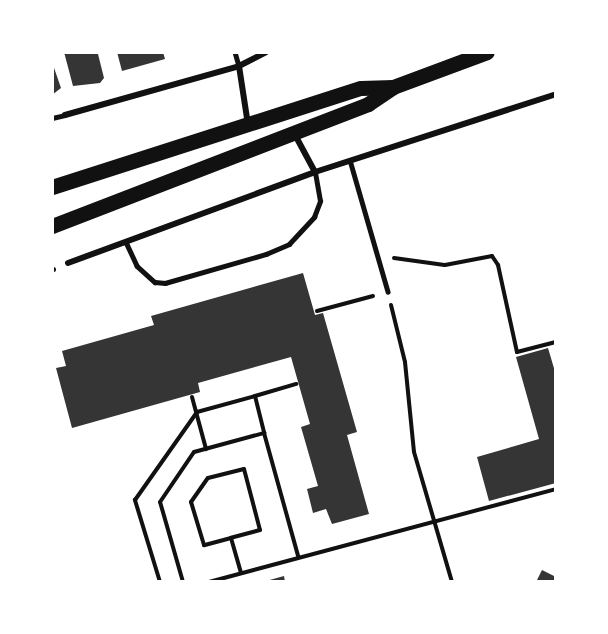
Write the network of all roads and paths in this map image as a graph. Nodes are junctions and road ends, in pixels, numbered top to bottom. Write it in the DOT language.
graph roads {
  1 [pos="235,52"];
  2 [pos="266,52"];
  3 [pos="487,52"];
  4 [pos="239,66"];
  5 [pos="393,87"];
  6 [pos="555,94"];
  7 [pos="65,115"];
  8 [pos="52,118"];
  9 [pos="248,126"];
  10 [pos="294,133"];
  11 [pos="350,160"];
  12 [pos="315,171"];
  13 [pos="52,187"];
  14 [pos="52,226"];
  15 [pos="126,242"];
  16 [pos="378,254"];
  17 [pos="68,263"];
  18 [pos="388,292"];
  19 [pos="316,311"];
  20 [pos="555,342"];
  21 [pos="296,384"];
  22 [pos="255,396"];
  23 [pos="192,397"];
  24 [pos="197,412"];
  25 [pos="264,433"];
  26 [pos="206,449"];
  27 [pos="555,489"];
  28 [pos="433,519"];
  29 [pos="231,538"];
  30 [pos="298,556"];
  31 [pos="241,573"];
  32 [pos="160,582"];
  33 [pos="183,582"];
  34 [pos="209,582"];
  35 [pos="452,582"];
  1 -- 4 [label="lane"];
  2 -- 4 [label="street"];
  3 -- 5 [label="main road"];
  4 -- 7 [label="street"];
  4 -- 9 [label="street"];
  5 -- 9 [label="main road"];
  5 -- 10 [label="main road"];
  6 -- 11 [label="street"];
  7 -- 8 [label="street"];
  9 -- 13 [label="main road"];
  10 -- 12 [label="street"];
  10 -- 14 [label="main road"];
  11 -- 12 [label="street"];
  11 -- 16 [label="lane"];
  12 -- 15 [label="street"];
  12 -- 15 [label="lane"];
  15 -- 17 [label="street"];
  16 -- 18 [label="lane"];
  16 -- 20 [label="path"];
  18 -- 19 [label="path"];
  18 -- 28 [label="path"];
  21 -- 22 [label="path"];
  22 -- 24 [label="path"];
  22 -- 25 [label="path"];
  23 -- 24 [label="path"];
  24 -- 26 [label="path"];
  24 -- 32 [label="path"];
  25 -- 26 [label="path"];
  25 -- 30 [label="path"];
  26 -- 33 [label="path"];
  27 -- 28 [label="path"];
  28 -- 30 [label="path"];
  28 -- 35 [label="path"];
  29 -- 29 [label="path"];
  29 -- 31 [label="path"];
  30 -- 31 [label="path"];
  31 -- 34 [label="path"];
}
